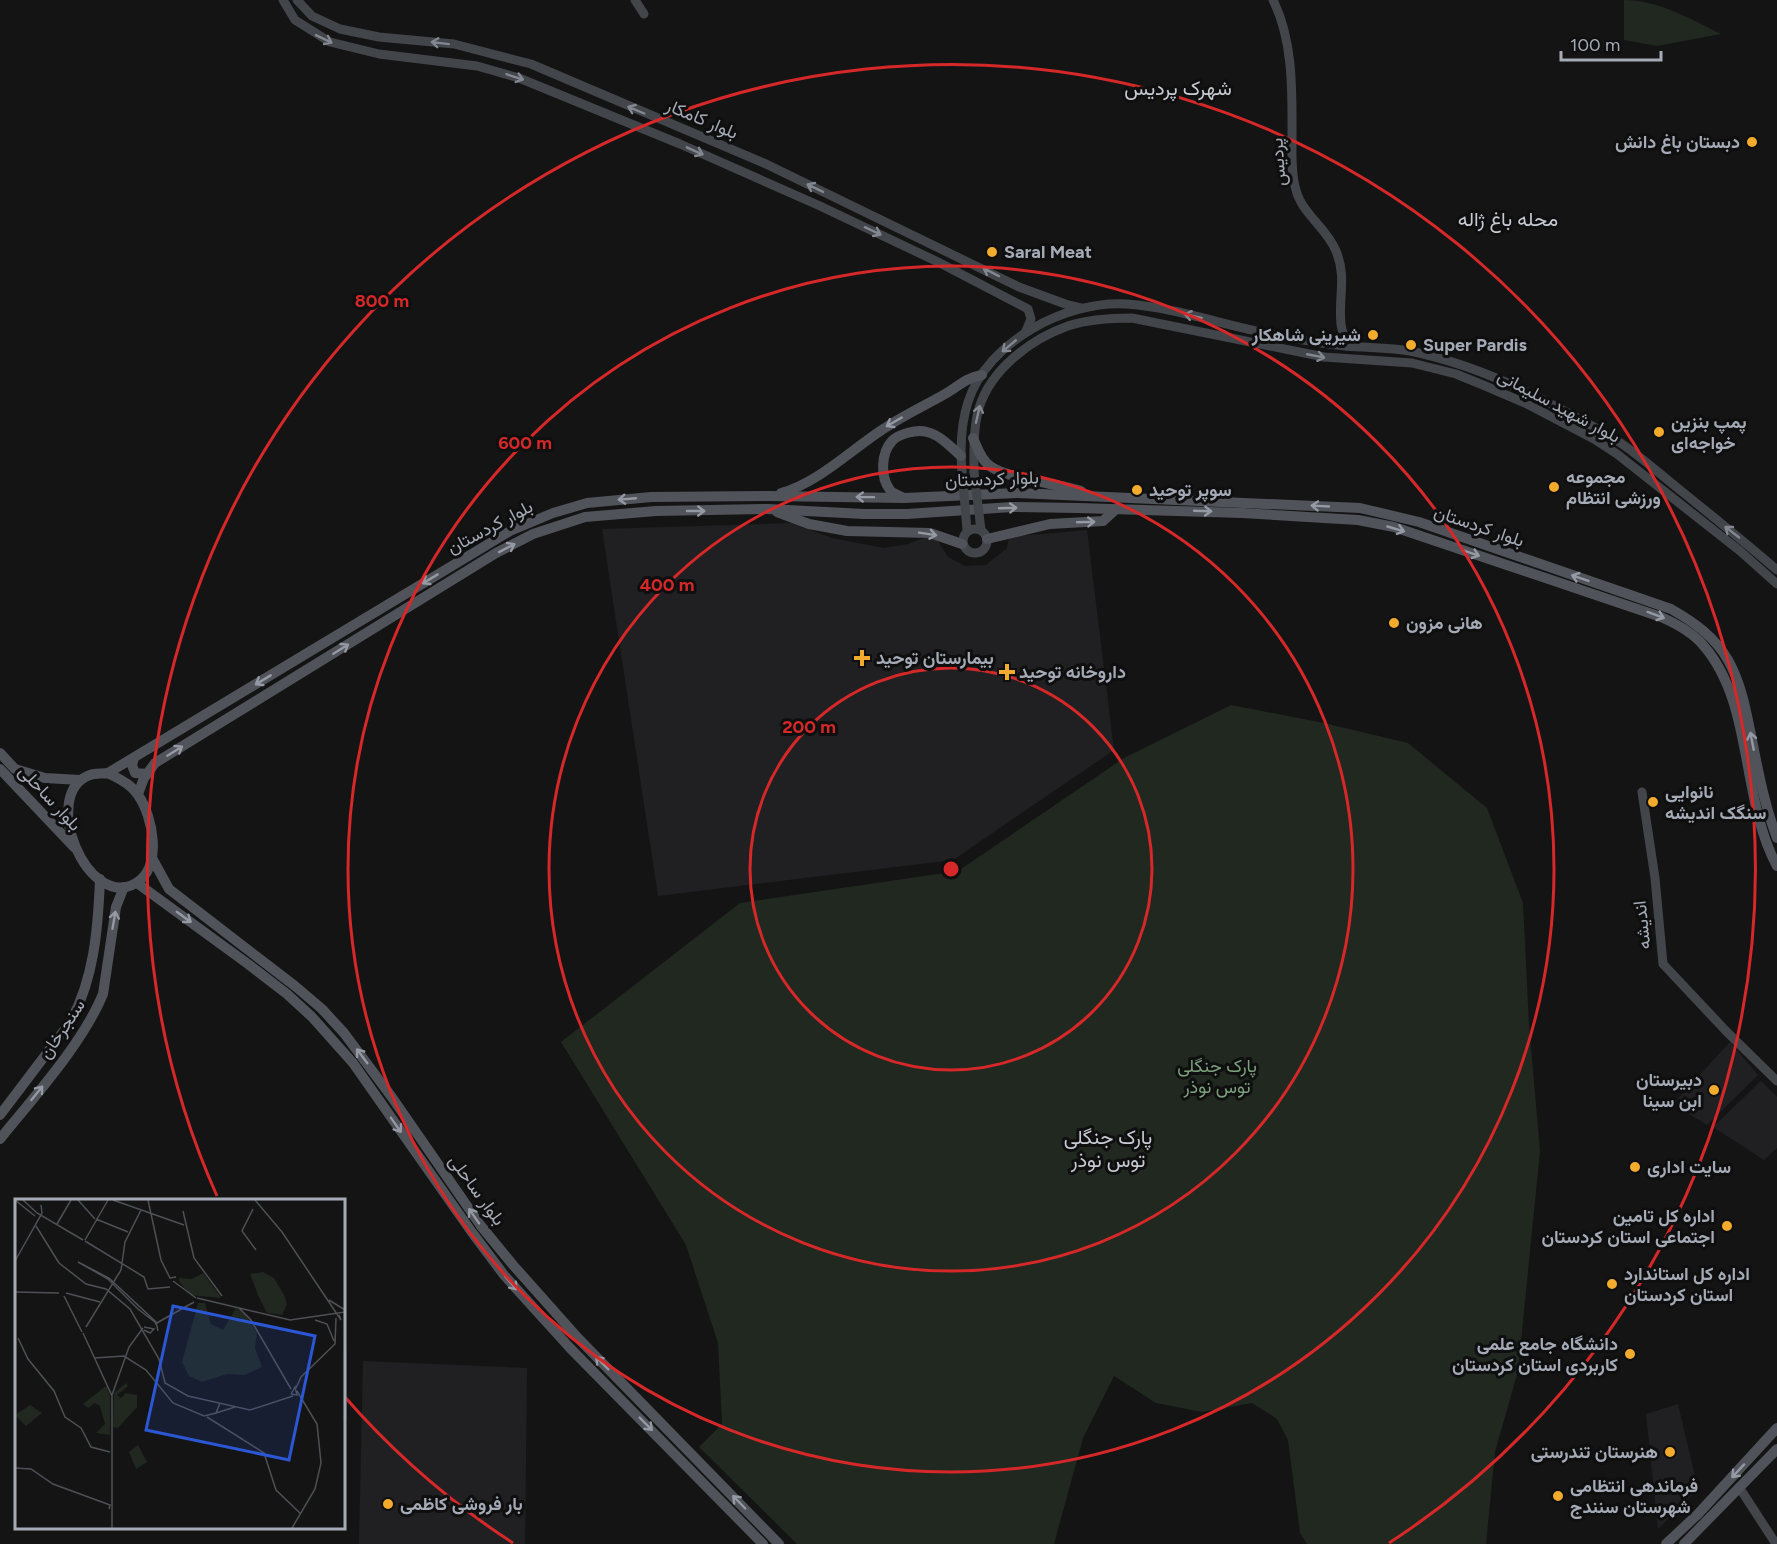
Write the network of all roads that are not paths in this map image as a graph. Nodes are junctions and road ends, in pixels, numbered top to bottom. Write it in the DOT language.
graph roads {
  1 [pos="283,0"];
  2 [pos="297,0"];
  3 [pos="635,0"];
  4 [pos="1273,0"];
  5 [pos="644,14"];
  6 [pos="379,37"];
  7 [pos="396,39"];
  8 [pos="379,54"];
  9 [pos="392,56"];
  10 [pos="1033,293"];
  11 [pos="1084,308"];
  12 [pos="1028,309"];
  13 [pos="1214,321"];
  14 [pos="1229,325"];
  15 [pos="1026,331"];
  16 [pos="1210,335"];
  17 [pos="1226,338"];
  18 [pos="1347,346"];
  19 [pos="982,375"];
  20 [pos="974,438"];
  21 [pos="961,456"];
  22 [pos="769,496"];
  23 [pos="1099,496"];
  24 [pos="904,498"];
  25 [pos="768,509"];
  26 [pos="1116,509"];
  27 [pos="1707,512"];
  28 [pos="1700,520"];
  29 [pos="967,530"];
  30 [pos="984,534"];
  31 [pos="962,544"];
  32 [pos="1777,570"];
  33 [pos="1777,584"];
  34 [pos="410,590"];
  35 [pos="417,602"];
  36 [pos="0,753"];
  37 [pos="134,758"];
  38 [pos="0,769"];
  39 [pos="108,774"];
  40 [pos="147,774"];
  41 [pos="80,780"];
  42 [pos="1755,781"];
  43 [pos="1642,792"];
  44 [pos="138,794"];
  45 [pos="1777,838"];
  46 [pos="76,850"];
  47 [pos="152,858"];
  48 [pos="1777,866"];
  49 [pos="100,879"];
  50 [pos="137,883"];
  51 [pos="124,887"];
  52 [pos="1777,1081"];
  53 [pos="0,1114"];
  54 [pos="0,1139"];
  55 [pos="1777,1428"];
  56 [pos="1777,1449"];
  57 [pos="1739,1487"];
  58 [pos="764,1544"];
  59 [pos="779,1544"];
  60 [pos="1666,1544"];
  61 [pos="1684,1544"];
  62 [pos="1776,1544"];
  1 -- 8 [label="main road, بلوار کامکار, one-way"];
  2 -- 6 [label="main road, بلوار کامکار"];
  3 -- 5 [label="main road"];
  4 -- 18 [label="main road, پردیس"];
  6 -- 7 [label="main road, بلوار کامکار"];
  6 -- 8 [label="main road"];
  7 -- 9 [label="main road"];
  10 -- 7 [label="main road, بلوار کامکار, one-way"];
  8 -- 9 [label="main road, بلوار کامکار"];
  9 -- 12 [label="main road, بلوار کامکار, one-way"];
  10 -- 11 [label="main road, بلوار کامکار"];
  10 -- 12 [label="main road"];
  13 -- 11 [label="main road, بلوار شهید سلیمانی, one-way"];
  11 -- 15 [label="main road, بلوار شهید سلیمانی"];
  12 -- 15 [label="main road"];
  13 -- 14 [label="main road, بلوار شهید سلیمانی"];
  13 -- 16 [label="main road"];
  14 -- 17 [label="main road"];
  14 -- 18 [label="main road, بلوار شهید سلیمانی"];
  15 -- 19 [label="main road, بلوار شهید سلیمانی, one-way"];
  16 -- 17 [label="main road, بلوار شهید سلیمانی"];
  20 -- 16 [label="main road, بلوار شهید سلیمانی, one-way"];
  17 -- 28 [label="main road, بلوار شهید سلیمانی, one-way"];
  18 -- 27 [label="main road, بلوار شهید سلیمانی"];
  19 -- 21 [label="main road, بلوار شهید سلیمانی"];
  19 -- 22 [label="main road, one-way"];
  20 -- 23 [label="main road"];
  20 -- 30 [label="main road, بلوار شهید سلیمانی, bridge"];
  21 -- 24 [label="main road"];
  21 -- 29 [label="main road, بلوار شهید سلیمانی, bridge"];
  24 -- 22 [label="main road, بلوار کردستان, one-way"];
  22 -- 34 [label="main road, بلوار کردستان, one-way"];
  23 -- 24 [label="main road, بلوار کردستان"];
  42 -- 23 [label="main road, بلوار کردستان, one-way"];
  25 -- 26 [label="main road, بلوار کردستان, one-way"];
  25 -- 31 [label="main road, one-way"];
  35 -- 25 [label="main road, بلوار کردستان, one-way"];
  30 -- 26 [label="main road, one-way"];
  26 -- 42 [label="main road, بلوار کردستان, one-way"];
  27 -- 28 [label="main road"];
  32 -- 27 [label="main road, بلوار شهید سلیمانی, one-way"];
  28 -- 33 [label="main road, بلوار شهید سلیمانی"];
  29 -- 30 [label="main road"];
  29 -- 31 [label="main road"];
  30 -- 31 [label="main road"];
  34 -- 35 [label="main road"];
  34 -- 37 [label="main road, بلوار کردستان, one-way"];
  40 -- 35 [label="main road, بلوار کردستان, one-way"];
  36 -- 41 [label="main road, بلوار ساحلی"];
  37 -- 39 [label="main road, بلوار کردستان"];
  37 -- 40 [label="main road"];
  38 -- 46 [label="main road, بلوار ساحلی"];
  39 -- 41 [label="main road"];
  39 -- 44 [label="main road"];
  40 -- 44 [label="main road, بلوار کردستان"];
  41 -- 46 [label="main road"];
  42 -- 45 [label="main road, بلوار کردستان"];
  42 -- 48 [label="main road, بلوار کردستان"];
  43 -- 52 [label="main road, اندیشه"];
  44 -- 47 [label="main road"];
  46 -- 49 [label="main road"];
  47 -- 50 [label="main road"];
  59 -- 47 [label="main road, بلوار ساحلی, one-way"];
  49 -- 51 [label="main road"];
  49 -- 53 [label="main road, سنجرخان"];
  50 -- 51 [label="main road"];
  50 -- 58 [label="main road, بلوار ساحلی, one-way"];
  54 -- 51 [label="main road, سنجرخان, one-way"];
  55 -- 60 [label="main road, one-way"];
  56 -- 57 [label="main road"];
  57 -- 61 [label="main road"];
  57 -- 62 [label="main road"];
}
